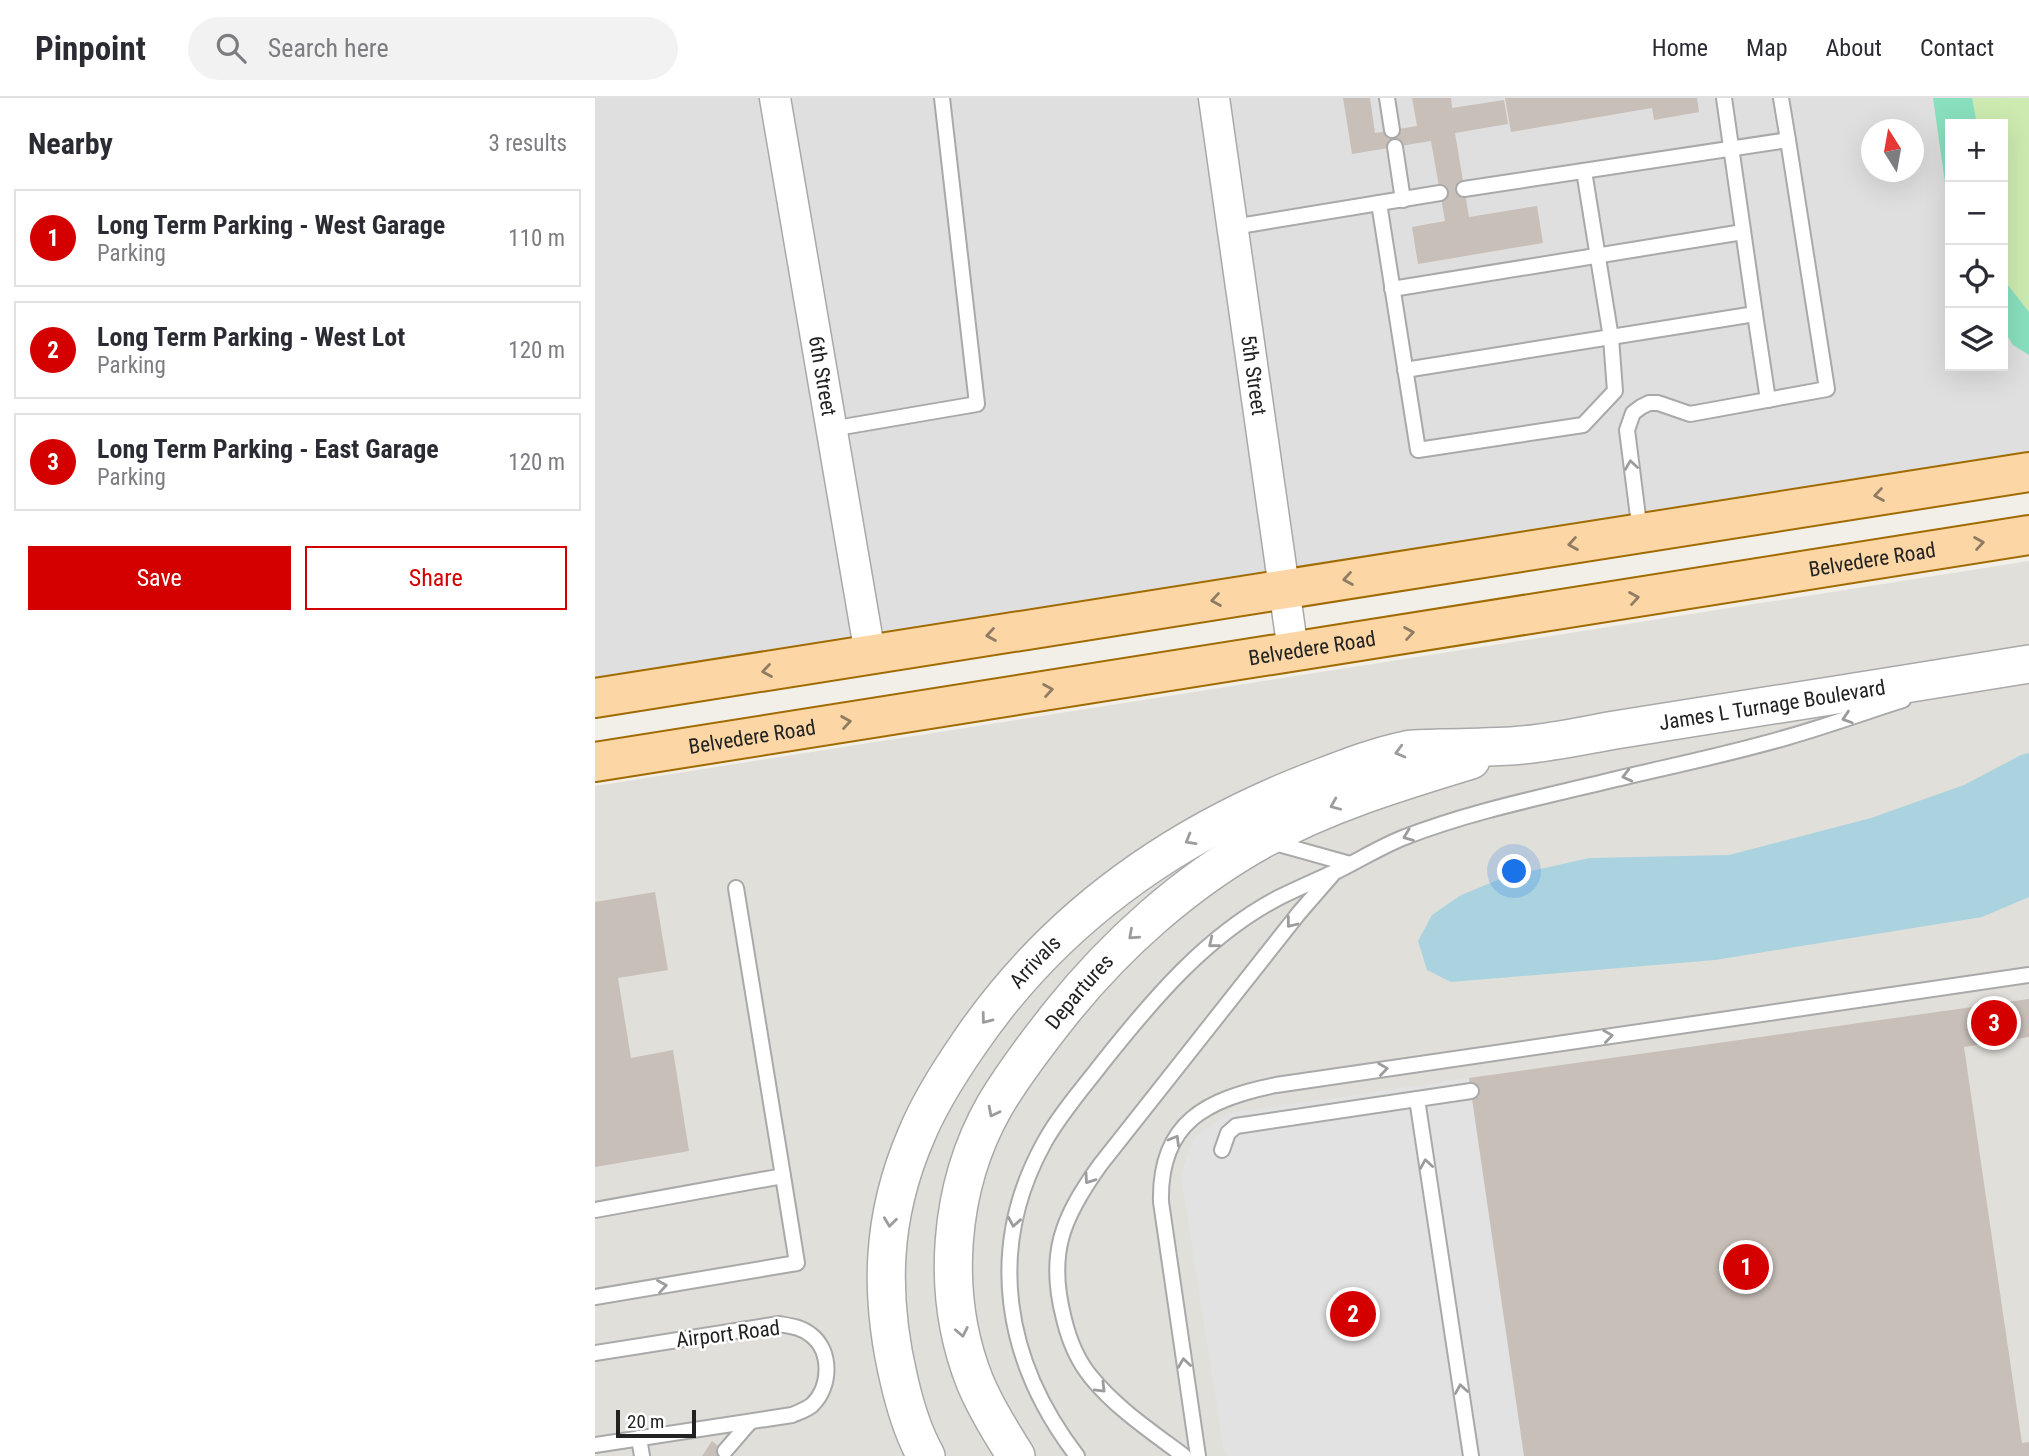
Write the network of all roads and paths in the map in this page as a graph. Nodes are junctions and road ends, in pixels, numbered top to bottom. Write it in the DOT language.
graph roads {
  1 [pos="775,98"];
  2 [pos="942,98"];
  3 [pos="1214,98"];
  4 [pos="1387,98"];
  5 [pos="1724,98"];
  6 [pos="1781,98"];
  7 [pos="1392,130"];
  8 [pos="1788,140"];
  9 [pos="1395,147"];
  10 [pos="1733,149"];
  11 [pos="1584,171"];
  12 [pos="1464,189"];
  13 [pos="1440,193"];
  14 [pos="1403,200"];
  15 [pos="1379,204"];
  16 [pos="1233,227"];
  17 [pos="1743,232"];
  18 [pos="1598,256"];
  19 [pos="1392,289"];
  20 [pos="1755,314"];
  21 [pos="1611,338"];
  22 [pos="1405,370"];
  23 [pos="1768,400"];
  24 [pos="831,429"];
  25 [pos="2029,472"];
  26 [pos="1640,533"];
  27 [pos="2029,536"];
  28 [pos="1283,589"];
  29 [pos="1293,651"];
  30 [pos="870,654"];
  31 [pos="2017,666"];
  32 [pos="595,698"];
  33 [pos="1516,746"];
  34 [pos="595,762"];
  35 [pos="1262,839"];
  36 [pos="1350,864"];
  37 [pos="1335,872"];
  38 [pos="736,888"];
  39 [pos="2029,975"];
  40 [pos="1471,1091"];
  41 [pos="1416,1099"];
  42 [pos="1222,1150"];
  43 [pos="783,1176"];
  44 [pos="595,1210"];
  45 [pos="595,1297"];
  46 [pos="595,1353"];
  47 [pos="750,1422"];
  48 [pos="639,1438"];
  49 [pos="595,1445"];
  50 [pos="725,1451"];
  51 [pos="642,1456"];
  52 [pos="926,1456"];
  53 [pos="1016,1456"];
  54 [pos="1077,1456"];
  55 [pos="1184,1456"];
  56 [pos="1198,1456"];
  57 [pos="1471,1456"];
  1 -- 24 [label="street, 6th Street"];
  2 -- 24 [label="lane"];
  3 -- 16 [label="street, 5th Street"];
  4 -- 7 [label="lane"];
  5 -- 10 [label="lane"];
  6 -- 8 [label="lane"];
  8 -- 10 [label="lane"];
  8 -- 23 [label="lane"];
  9 -- 14 [label="lane"];
  10 -- 11 [label="lane"];
  10 -- 17 [label="lane"];
  11 -- 12 [label="lane"];
  11 -- 18 [label="lane"];
  13 -- 14 [label="lane"];
  14 -- 15 [label="lane"];
  15 -- 16 [label="lane"];
  15 -- 19 [label="lane"];
  16 -- 28 [label="street, 5th Street"];
  17 -- 18 [label="lane"];
  17 -- 20 [label="lane"];
  18 -- 19 [label="lane"];
  18 -- 21 [label="lane"];
  19 -- 22 [label="lane"];
  20 -- 21 [label="lane"];
  20 -- 23 [label="lane"];
  21 -- 22 [label="lane"];
  21 -- 22 [label="lane"];
  26 -- 23 [label="lane, one-way"];
  24 -- 30 [label="street, 6th Street"];
  25 -- 26 [label="main road, one-way"];
  26 -- 28 [label="main road, one-way"];
  29 -- 27 [label="main road, Belvedere Road, one-way"];
  28 -- 29 [label="street, 5th Street"];
  28 -- 30 [label="main road, one-way"];
  34 -- 29 [label="main road, Belvedere Road, one-way"];
  30 -- 32 [label="main road, one-way"];
  31 -- 33 [label="street, James L Turnage Boulevard"];
  31 -- 36 [label="lane, one-way"];
  33 -- 35 [label="street, Departures, one-way"];
  33 -- 52 [label="street, Arrivals, one-way"];
  35 -- 36 [label="lane"];
  35 -- 53 [label="street, Departures, one-way"];
  36 -- 37 [label="lane"];
  37 -- 54 [label="lane, one-way"];
  37 -- 55 [label="lane, one-way"];
  38 -- 43 [label="lane"];
  56 -- 39 [label="lane, one-way"];
  40 -- 41 [label="lane"];
  41 -- 42 [label="lane"];
  57 -- 41 [label="lane, one-way"];
  43 -- 44 [label="lane"];
  45 -- 43 [label="lane, one-way"];
  46 -- 47 [label="lane, Airport Road"];
  47 -- 48 [label="lane, Airport Road"];
  47 -- 50 [label="lane"];
  48 -- 49 [label="lane, Airport Road"];
  48 -- 51 [label="lane"];
}
